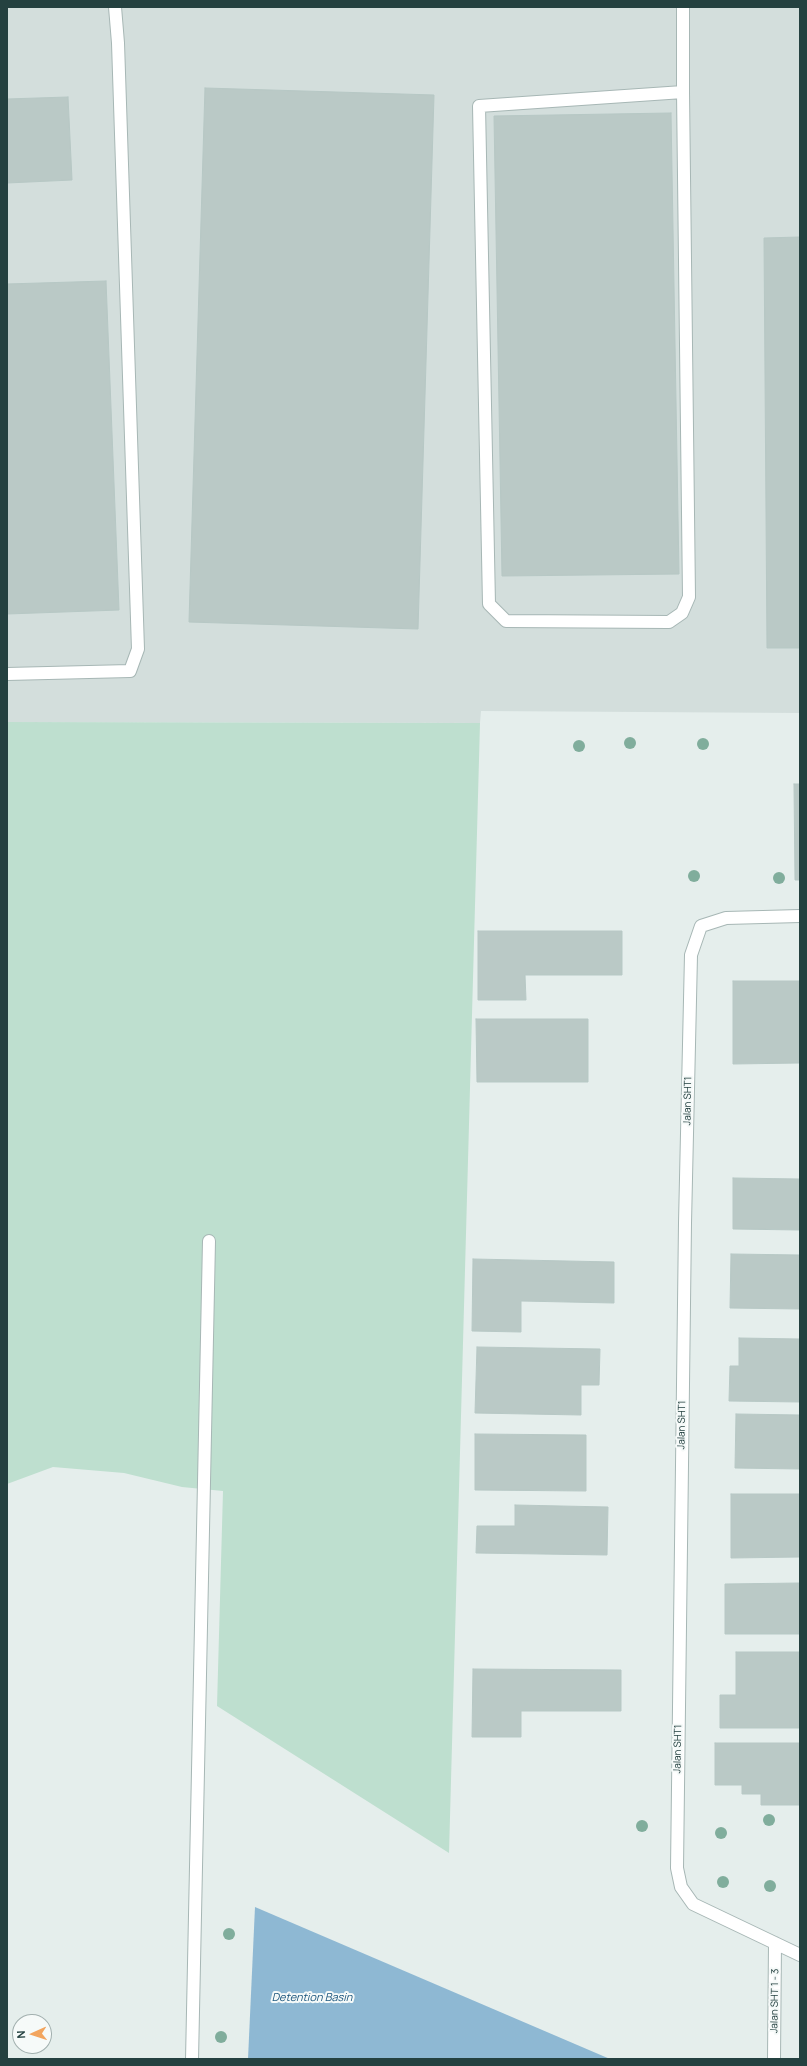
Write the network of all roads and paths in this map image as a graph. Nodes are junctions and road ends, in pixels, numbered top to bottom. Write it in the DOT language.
graph roads {
  1 [pos="115,7"];
  2 [pos="683,7"];
  3 [pos="683,92"];
  4 [pos="7,674"];
  5 [pos="800,916"];
  6 [pos="209,1241"];
  7 [pos="775,1943"];
  8 [pos="800,1955"];
  9 [pos="192,2059"];
  10 [pos="774,2059"];
  1 -- 4 [label="street"];
  2 -- 3 [label="street"];
  3 -- 3 [label="street"];
  5 -- 7 [label="street, Jalan SHT1"];
  6 -- 9 [label="street"];
  7 -- 8 [label="street, Jalan SHT1"];
  7 -- 10 [label="street, Jalan SHT 1 - 3"];
}
